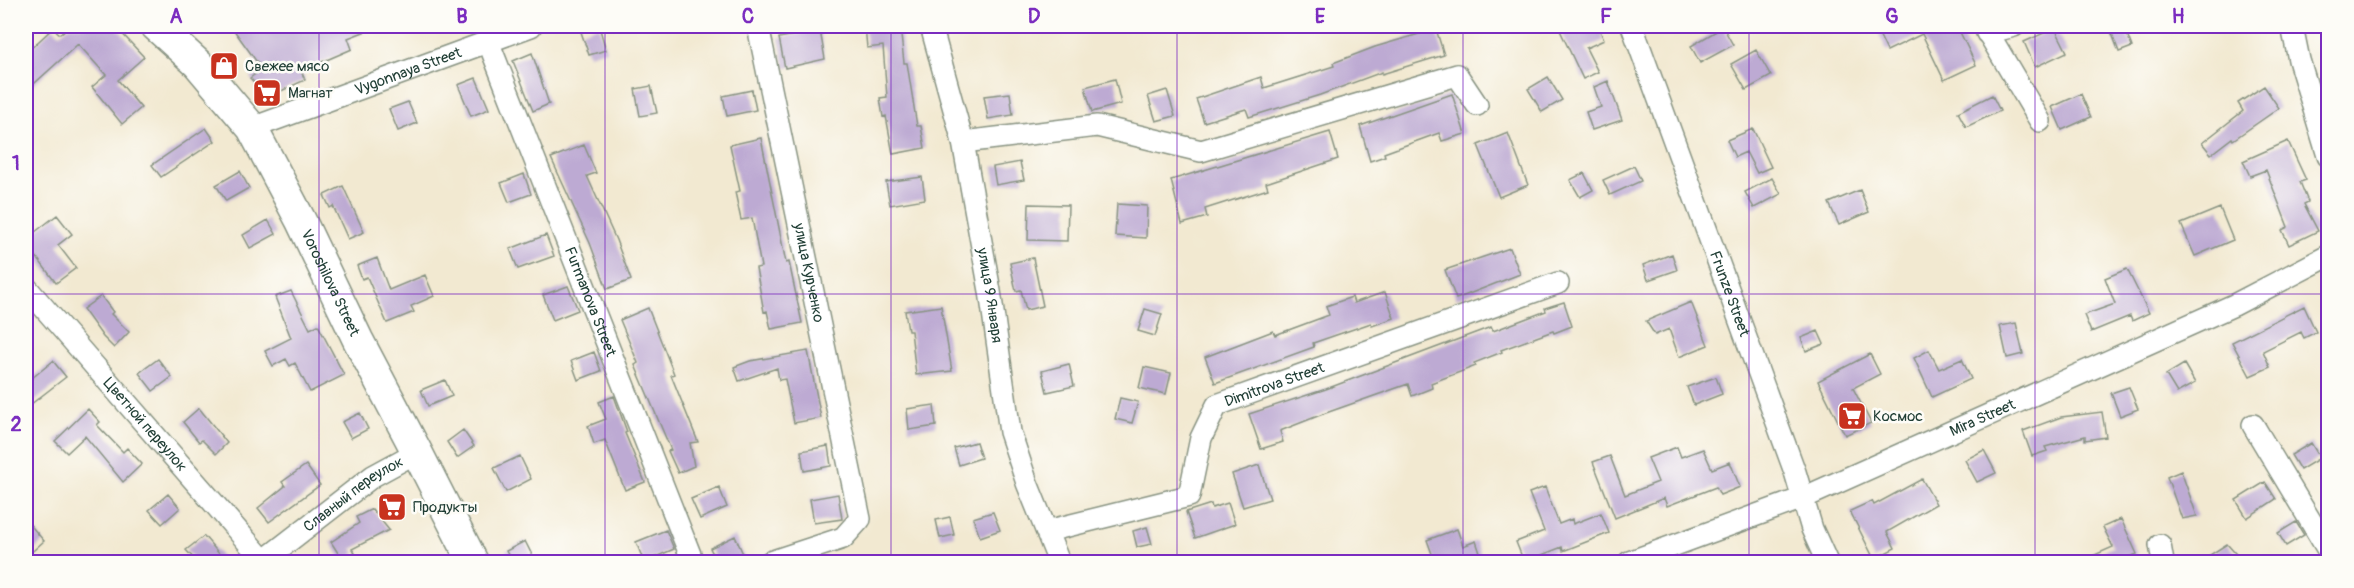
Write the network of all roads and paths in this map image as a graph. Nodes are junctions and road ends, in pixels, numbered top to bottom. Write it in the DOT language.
graph roads {
  1 [pos="156,26"];
  2 [pos="531,26"];
  3 [pos="759,26"];
  4 [pos="931,26"];
  5 [pos="1632,26"];
  6 [pos="2014,26"];
  7 [pos="2292,26"];
  8 [pos="1985,29"];
  9 [pos="488,41"];
  10 [pos="1477,105"];
  11 [pos="2040,121"];
  12 [pos="252,129"];
  13 [pos="963,142"];
  14 [pos="2328,156"];
  15 [pos="2328,256"];
  16 [pos="1558,283"];
  17 [pos="26,287"];
  18 [pos="2253,425"];
  19 [pos="417,452"];
  20 [pos="1803,498"];
  21 [pos="1047,531"];
  22 [pos="2328,550"];
  23 [pos="263,562"];
  24 [pos="473,562"];
  25 [pos="693,562"];
  26 [pos="770,562"];
  27 [pos="1059,562"];
  28 [pos="1629,562"];
  29 [pos="1827,562"];
  1 -- 12 [label="main road, Voroshilova Street"];
  2 -- 9 [label="street, Vygonnaya Street"];
  3 -- 26 [label="street, улица Курченко"];
  4 -- 13 [label="street, улица 9 Января"];
  5 -- 20 [label="street, Frunze Street"];
  6 -- 8 [label="street"];
  7 -- 14 [label="street"];
  8 -- 11 [label="street"];
  9 -- 12 [label="street, Vygonnaya Street"];
  9 -- 25 [label="street, Furmanova Street"];
  10 -- 13 [label="street"];
  12 -- 19 [label="main road, Voroshilova Street"];
  13 -- 21 [label="street, улица 9 Января"];
  15 -- 20 [label="street, Mira Street"];
  16 -- 21 [label="street, Dimitrova Street"];
  17 -- 23 [label="street, Цветной переулок"];
  18 -- 22 [label="street"];
  19 -- 23 [label="street, Славный переулок"];
  19 -- 24 [label="main road, Voroshilova Street"];
  20 -- 28 [label="street, Mira Street"];
  20 -- 29 [label="street, Frunze Street"];
  21 -- 27 [label="street, улица 9 Января"];
}
